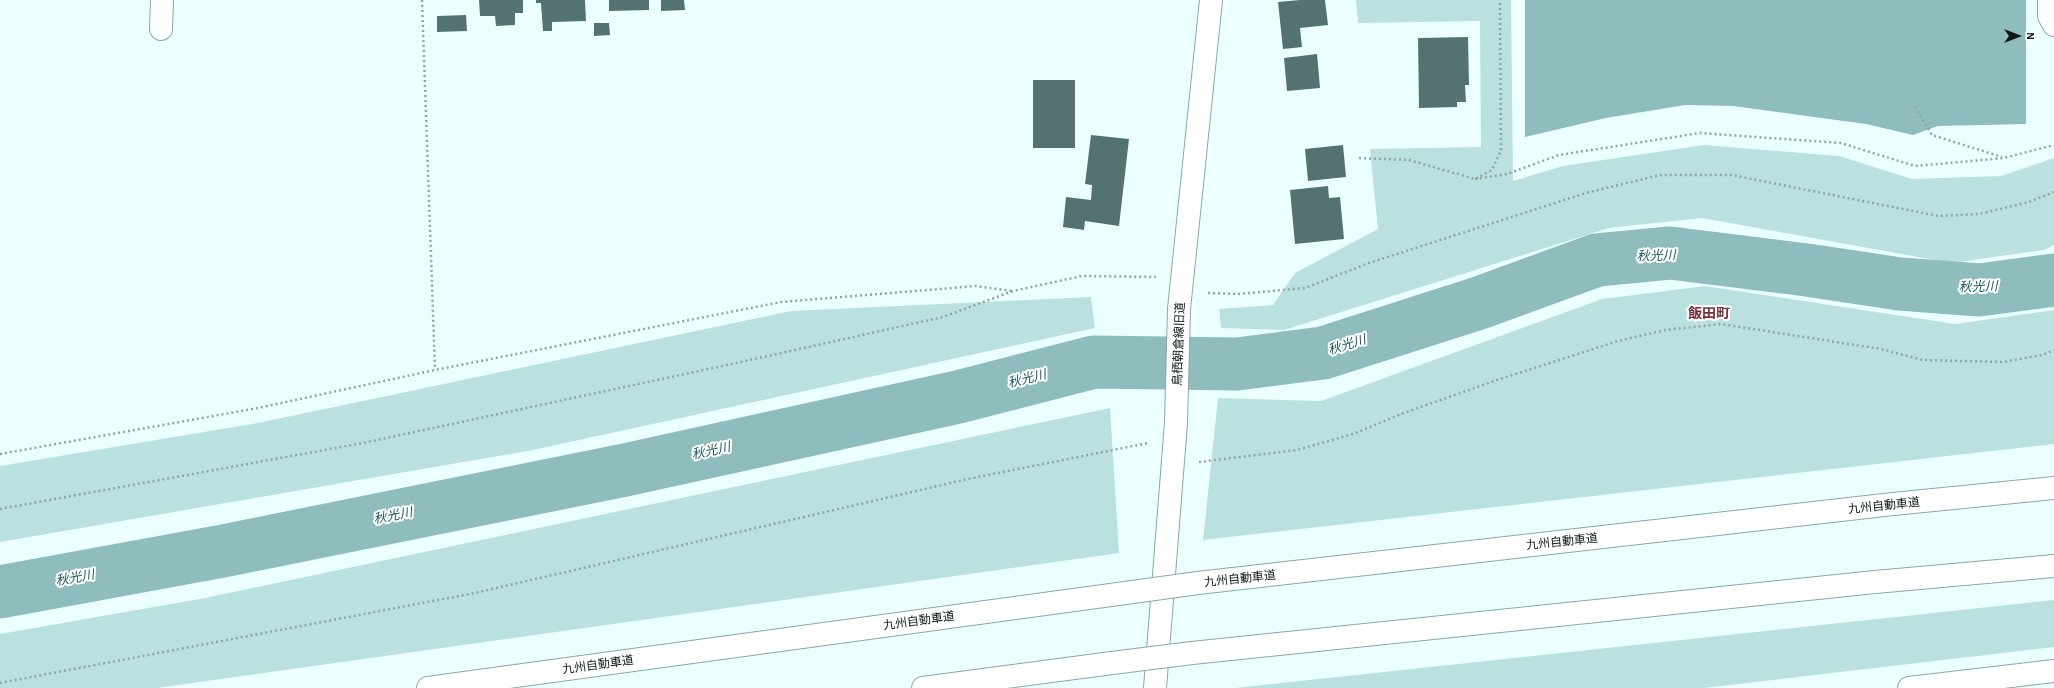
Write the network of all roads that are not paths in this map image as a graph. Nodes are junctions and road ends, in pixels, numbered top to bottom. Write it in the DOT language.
graph roads {
  1 [pos="162,0"];
  2 [pos="1211,0"];
  3 [pos="2049,0"];
  4 [pos="2054,25"];
  5 [pos="161,29"];
  6 [pos="2054,488"];
  7 [pos="2054,566"];
  8 [pos="2054,671"];
  9 [pos="428,688"];
  10 [pos="923,688"];
  11 [pos="1154,688"];
  12 [pos="1909,688"];
  1 -- 5 [label="main road"];
  2 -- 11 [label="main road, 鳥栖朝倉線旧道"];
  3 -- 4 [label="main road"];
  6 -- 9 [label="main road, 九州自動車道, bridge"];
  7 -- 10 [label="main road, bridge"];
  8 -- 12 [label="main road"];
}
